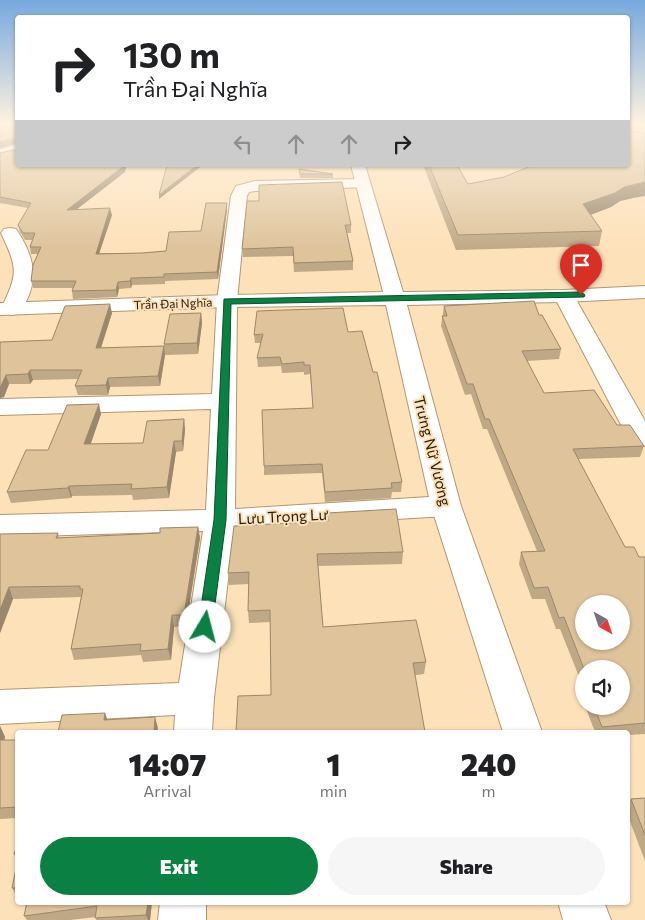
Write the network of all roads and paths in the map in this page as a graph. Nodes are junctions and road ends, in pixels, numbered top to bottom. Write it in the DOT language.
graph roads {
  1 [pos="360,174"];
  2 [pos="10,233"];
  3 [pos="645,292"];
  4 [pos="564,296"];
  5 [pos="395,299"];
  6 [pos="227,301"];
  7 [pos="6,309"];
  8 [pos="224,401"];
  9 [pos="0,407"];
  10 [pos="641,423"];
  11 [pos="446,506"];
  12 [pos="220,520"];
  13 [pos="0,526"];
  14 [pos="0,707"];
  15 [pos="194,715"];
  16 [pos="522,730"];
  17 [pos="183,905"];
  18 [pos="582,905"];
  19 [pos="182,920"];
  20 [pos="587,920"];
  1 -- 5 [label="street, Trưng Nữ Vương"];
  1 -- 6 [label="street"];
  2 -- 7 [label="street"];
  3 -- 4 [label="street, Trần Đại Nghĩa"];
  4 -- 5 [label="street, Trần Đại Nghĩa"];
  4 -- 10 [label="street"];
  5 -- 6 [label="street, Trần Đại Nghĩa"];
  5 -- 11 [label="street, Trưng Nữ Vương"];
  6 -- 7 [label="street, Trần Đại Nghĩa"];
  6 -- 8 [label="street"];
  8 -- 9 [label="street"];
  8 -- 12 [label="street"];
  11 -- 12 [label="street, Lưu Trọng Lư"];
  11 -- 16 [label="street, Trưng Nữ Vương"];
  12 -- 13 [label="street, Lưu Trọng Lư"];
  12 -- 15 [label="street"];
  14 -- 15 [label="street"];
  17 -- 19 [label="street"];
  18 -- 20 [label="street"];
}
